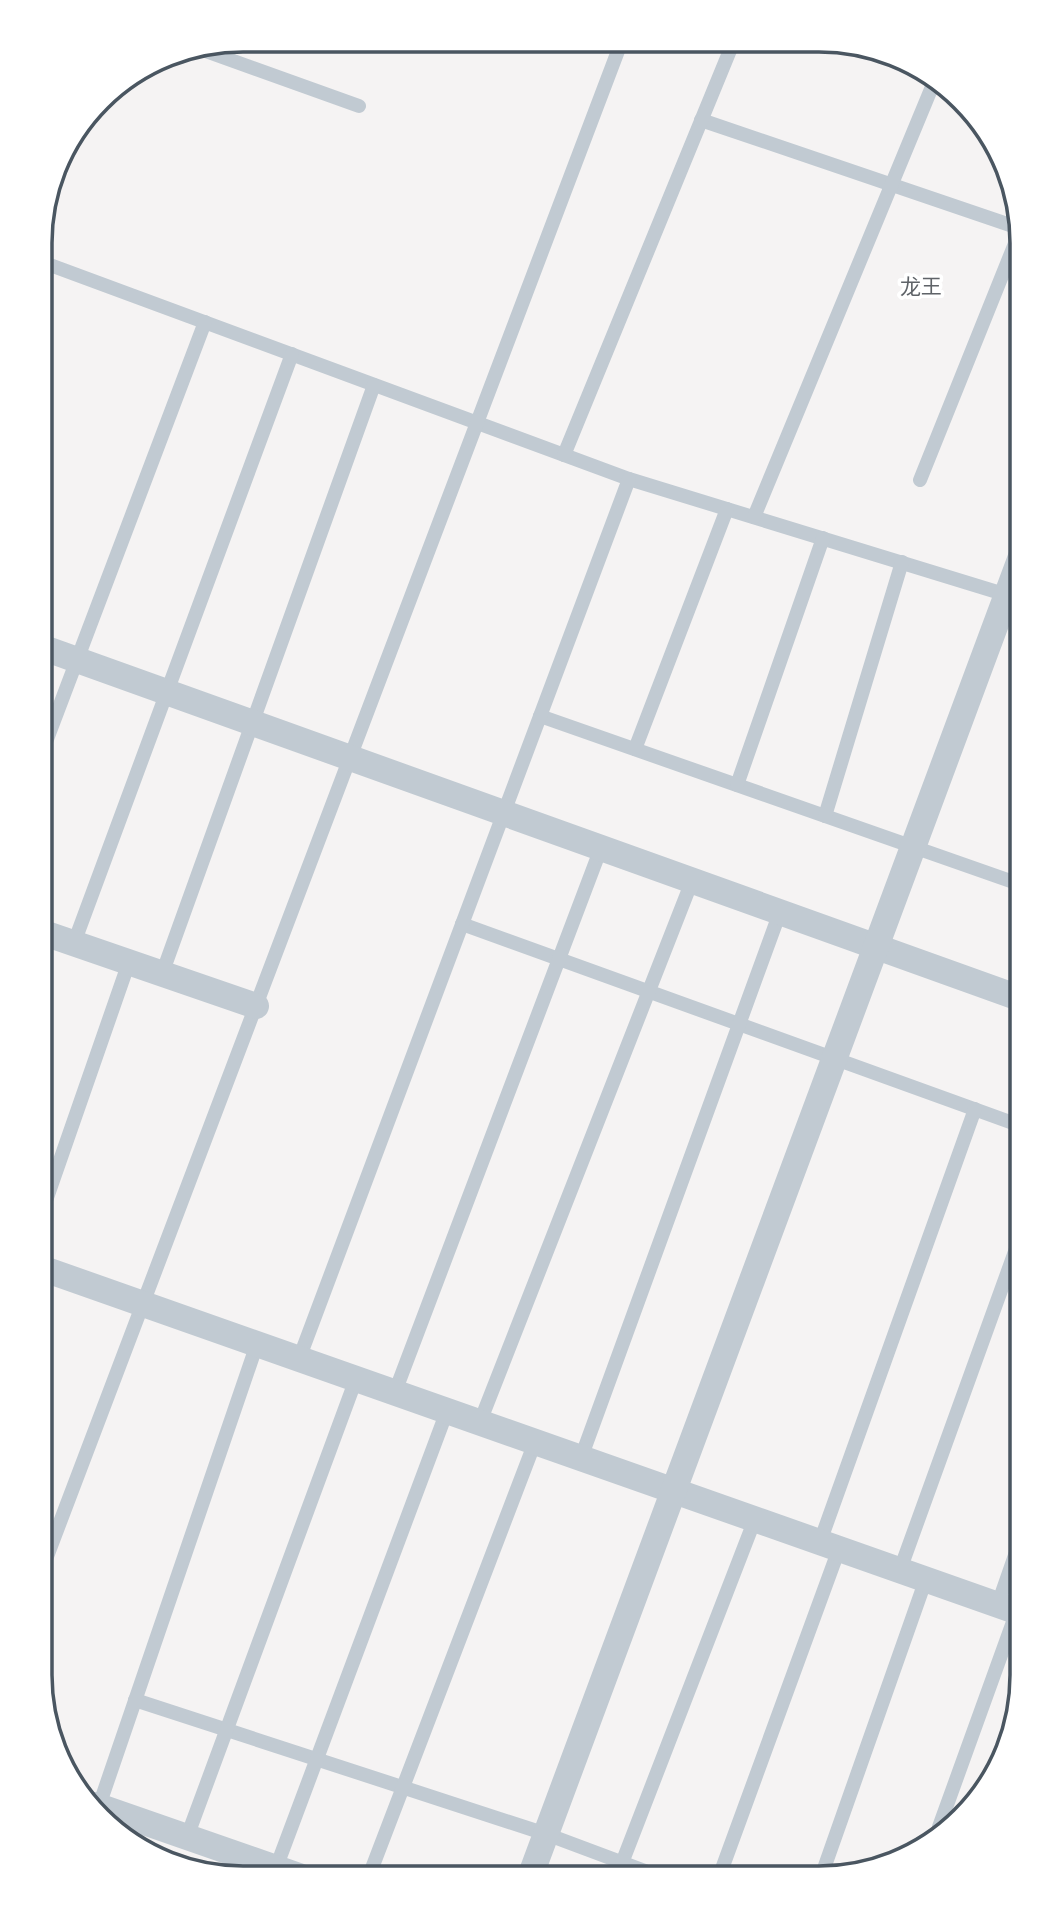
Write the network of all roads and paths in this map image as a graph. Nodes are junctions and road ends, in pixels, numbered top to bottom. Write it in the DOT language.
graph roads {
  1 [pos="617,52"];
  2 [pos="729,52"];
  3 [pos="216,55"];
  4 [pos="931,90"];
  5 [pos="359,106"];
  6 [pos="701,120"];
  7 [pos="891,185"];
  8 [pos="1009,226"];
  9 [pos="1010,253"];
  10 [pos="52,266"];
  11 [pos="205,322"];
  12 [pos="292,354"];
  13 [pos="374,385"];
  14 [pos="477,422"];
  15 [pos="565,455"];
  16 [pos="629,478"];
  17 [pos="920,480"];
  18 [pos="727,509"];
  19 [pos="754,517"];
  20 [pos="823,538"];
  21 [pos="902,562"];
  22 [pos="1010,587"];
  23 [pos="1007,595"];
  24 [pos="52,651"];
  25 [pos="77,659"];
  26 [pos="167,692"];
  27 [pos="540,716"];
  28 [pos="252,722"];
  29 [pos="52,726"];
  30 [pos="635,749"];
  31 [pos="350,758"];
  32 [pos="737,785"];
  33 [pos="504,813"];
  34 [pos="825,816"];
  35 [pos="913,847"];
  36 [pos="601,848"];
  37 [pos="692,881"];
  38 [pos="1010,881"];
  39 [pos="780,912"];
  40 [pos="463,923"];
  41 [pos="52,937"];
  42 [pos="74,943"];
  43 [pos="876,947"];
  44 [pos="560,959"];
  45 [pos="129,962"];
  46 [pos="162,974"];
  47 [pos="649,991"];
  48 [pos="1009,995"];
  49 [pos="256,1006"];
  50 [pos="740,1024"];
  51 [pos="834,1058"];
  52 [pos="975,1109"];
  53 [pos="1009,1122"];
  54 [pos="52,1183"];
  55 [pos="1009,1267"];
  56 [pos="52,1272"];
  57 [pos="143,1304"];
  58 [pos="257,1344"];
  59 [pos="299,1359"];
  60 [pos="356,1379"];
  61 [pos="395,1392"];
  62 [pos="447,1411"];
  63 [pos="480,1422"];
  64 [pos="536,1442"];
  65 [pos="581,1458"];
  66 [pos="674,1490"];
  67 [pos="755,1519"];
  68 [pos="52,1544"];
  69 [pos="829,1545"];
  70 [pos="900,1570"];
  71 [pos="926,1579"];
  72 [pos="1009,1608"];
  73 [pos="1009,1618"];
  74 [pos="135,1700"];
  75 [pos="226,1730"];
  76 [pos="317,1760"];
  77 [pos="403,1788"];
  78 [pos="99,1799"];
  79 [pos="109,1809"];
  80 [pos="942,1820"];
  81 [pos="546,1834"];
  82 [pos="187,1837"];
  83 [pos="622,1863"];
  84 [pos="825,1865"];
  85 [pos="271,1866"];
  86 [pos="290,1866"];
  87 [pos="373,1866"];
  88 [pos="534,1866"];
  89 [pos="630,1866"];
  90 [pos="723,1866"];
  1 -- 14 [label="lane"];
  2 -- 6 [label="lane"];
  3 -- 5 [label="lane"];
  4 -- 7 [label="lane"];
  6 -- 7 [label="lane"];
  6 -- 15 [label="lane"];
  7 -- 8 [label="lane"];
  7 -- 19 [label="lane"];
  9 -- 17 [label="lane"];
  10 -- 11 [label="lane"];
  11 -- 12 [label="lane"];
  11 -- 25 [label="lane"];
  12 -- 13 [label="lane"];
  12 -- 26 [label="lane"];
  13 -- 14 [label="lane"];
  13 -- 28 [label="lane"];
  14 -- 15 [label="lane"];
  14 -- 31 [label="lane"];
  15 -- 16 [label="lane"];
  16 -- 18 [label="lane"];
  16 -- 27 [label="lane"];
  18 -- 19 [label="lane"];
  18 -- 30 [label="lane"];
  19 -- 20 [label="lane"];
  20 -- 21 [label="lane"];
  20 -- 32 [label="lane"];
  21 -- 23 [label="lane"];
  21 -- 34 [label="lane"];
  22 -- 23 [label="street"];
  23 -- 35 [label="street"];
  24 -- 25 [label="street"];
  25 -- 26 [label="street"];
  25 -- 29 [label="lane"];
  26 -- 28 [label="street"];
  26 -- 42 [label="lane"];
  27 -- 30 [label="lane"];
  27 -- 33 [label="lane"];
  28 -- 31 [label="street"];
  28 -- 46 [label="lane"];
  30 -- 32 [label="lane"];
  31 -- 33 [label="street"];
  31 -- 49 [label="lane"];
  32 -- 34 [label="lane"];
  33 -- 36 [label="street"];
  33 -- 40 [label="lane"];
  34 -- 35 [label="lane"];
  35 -- 38 [label="lane"];
  35 -- 43 [label="street"];
  36 -- 37 [label="street"];
  36 -- 44 [label="lane"];
  37 -- 39 [label="street"];
  37 -- 47 [label="lane"];
  39 -- 43 [label="street"];
  39 -- 50 [label="lane"];
  40 -- 44 [label="lane"];
  40 -- 59 [label="lane"];
  41 -- 42 [label="street"];
  42 -- 45 [label="street"];
  43 -- 48 [label="street"];
  43 -- 51 [label="street"];
  44 -- 47 [label="lane"];
  44 -- 61 [label="lane"];
  45 -- 46 [label="street"];
  45 -- 54 [label="lane"];
  46 -- 49 [label="street"];
  47 -- 50 [label="lane"];
  47 -- 63 [label="lane"];
  49 -- 57 [label="lane"];
  50 -- 51 [label="lane"];
  50 -- 65 [label="lane"];
  51 -- 52 [label="lane"];
  51 -- 66 [label="street"];
  52 -- 53 [label="lane"];
  52 -- 69 [label="lane"];
  55 -- 70 [label="lane"];
  56 -- 57 [label="street"];
  57 -- 58 [label="street"];
  57 -- 68 [label="lane"];
  58 -- 59 [label="street"];
  58 -- 74 [label="lane"];
  59 -- 60 [label="street"];
  60 -- 61 [label="street"];
  60 -- 75 [label="lane"];
  61 -- 62 [label="street"];
  62 -- 63 [label="street"];
  62 -- 76 [label="lane"];
  63 -- 64 [label="street"];
  64 -- 65 [label="street"];
  64 -- 77 [label="lane"];
  65 -- 66 [label="street"];
  66 -- 67 [label="street"];
  66 -- 81 [label="street"];
  67 -- 69 [label="street"];
  67 -- 83 [label="lane"];
  69 -- 70 [label="street"];
  69 -- 90 [label="lane"];
  70 -- 71 [label="street"];
  71 -- 72 [label="street"];
  71 -- 84 [label="lane"];
  73 -- 80 [label="lane"];
  74 -- 75 [label="lane"];
  74 -- 78 [label="lane"];
  75 -- 76 [label="lane"];
  75 -- 82 [label="lane"];
  76 -- 77 [label="lane"];
  76 -- 86 [label="lane"];
  77 -- 81 [label="lane"];
  77 -- 87 [label="lane"];
  79 -- 82 [label="street"];
  81 -- 83 [label="lane"];
  81 -- 88 [label="street"];
  82 -- 85 [label="street"];
  83 -- 89 [label="lane"];
}
